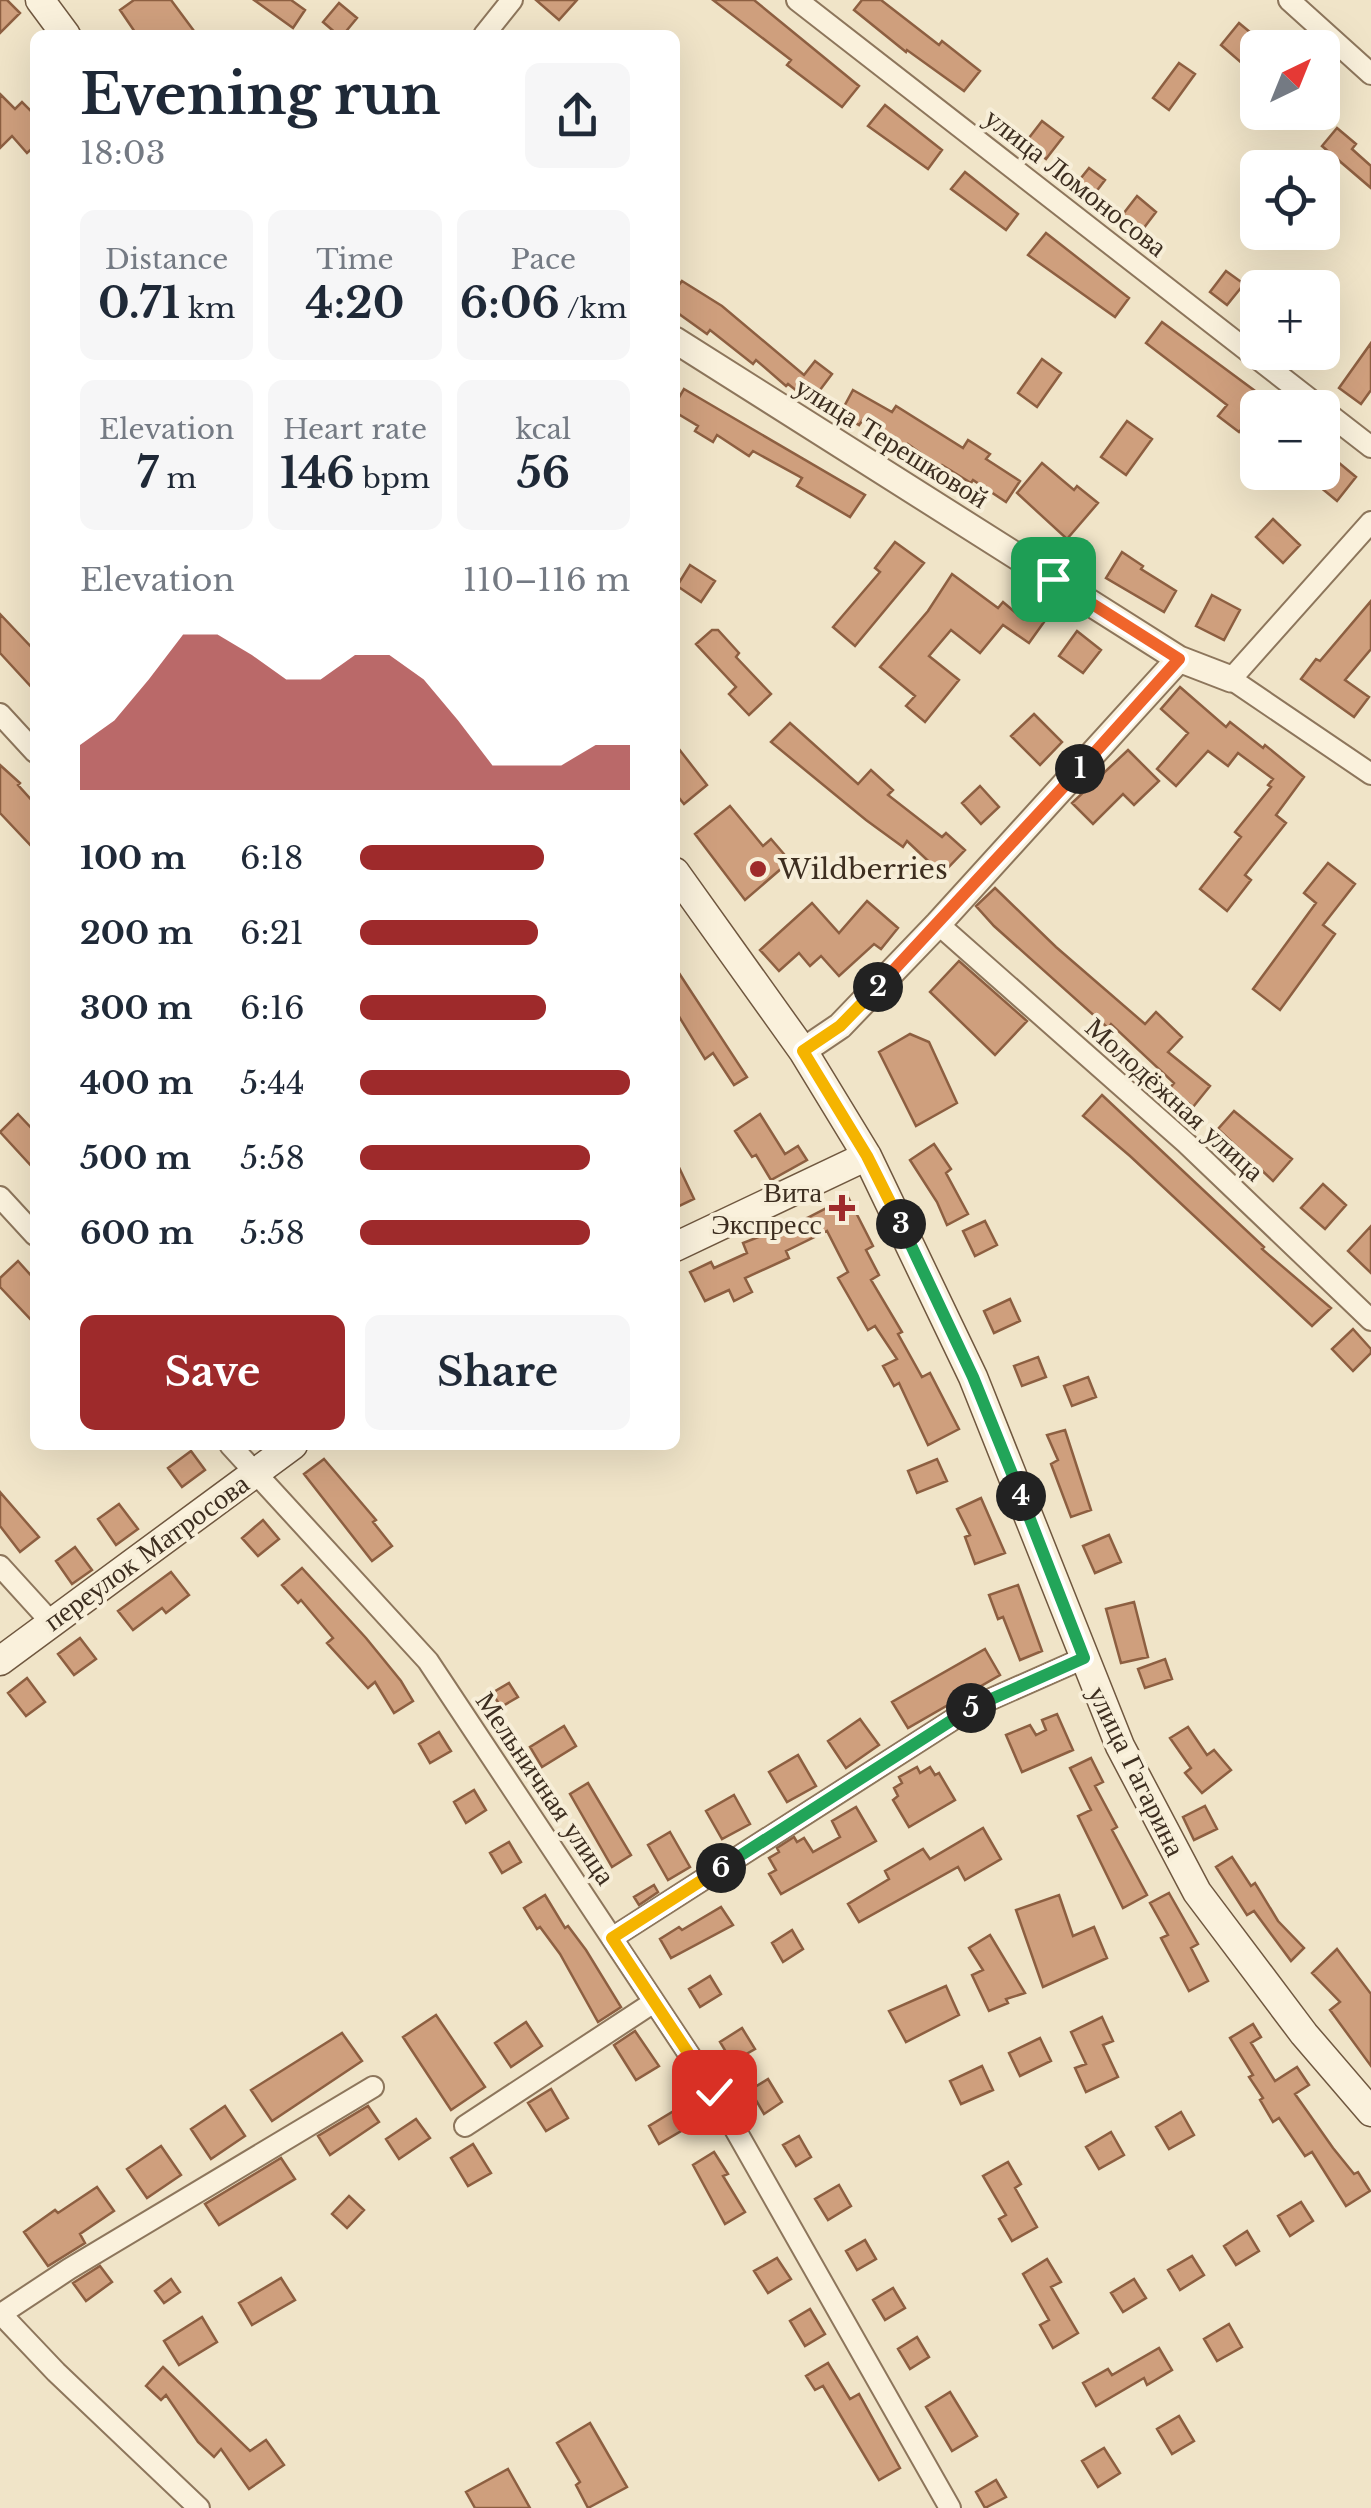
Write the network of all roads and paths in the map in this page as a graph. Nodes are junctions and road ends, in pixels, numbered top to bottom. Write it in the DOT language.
graph roads {
  1 [pos="40,0"];
  2 [pos="512,0"];
  3 [pos="797,0"];
  4 [pos="1288,0"];
  5 [pos="62,30"];
  6 [pos="488,30"];
  7 [pos="1371,74"];
  8 [pos="680,343"];
  9 [pos="1299,390"];
  10 [pos="1340,422"];
  11 [pos="1371,447"];
  12 [pos="1371,522"];
  13 [pos="1179,659"];
  14 [pos="1231,679"];
  15 [pos="0,714"];
  16 [pos="30,747"];
  17 [pos="1371,774"];
  18 [pos="680,879"];
  19 [pos="938,924"];
  20 [pos="803,1051"];
  21 [pos="867,1156"];
  22 [pos="0,1197"];
  23 [pos="30,1230"];
  24 [pos="680,1245"];
  25 [pos="1371,1320"];
  26 [pos="235,1450"];
  27 [pos="286,1450"];
  28 [pos="255,1472"];
  29 [pos="0,1566"];
  30 [pos="51,1622"];
  31 [pos="1084,1658"];
  32 [pos="0,1660"];
  33 [pos="612,1938"];
  34 [pos="654,2002"];
  35 [pos="372,2087"];
  36 [pos="1371,2112"];
  37 [pos="465,2126"];
  38 [pos="0,2314"];
  39 [pos="199,2508"];
  40 [pos="950,2508"];
  1 -- 5 [label="main road"];
  2 -- 6 [label="street"];
  3 -- 9 [label="street, улица Ломоносова"];
  4 -- 7 [label="street"];
  8 -- 13 [label="street, улица Терешковой"];
  10 -- 11 [label="street, улица Ломоносова"];
  12 -- 14 [label="street"];
  13 -- 14 [label="street"];
  13 -- 19 [label="street"];
  14 -- 17 [label="street"];
  15 -- 16 [label="street"];
  18 -- 20 [label="main road, улица Гагарина"];
  19 -- 20 [label="street"];
  19 -- 25 [label="street, Молодёжная улица"];
  20 -- 21 [label="main road, улица Гагарина"];
  21 -- 24 [label="main road"];
  21 -- 31 [label="main road, улица Гагарина"];
  22 -- 23 [label="street"];
  26 -- 28 [label="street, Мельничная улица"];
  27 -- 28 [label="main road, переулок Матросова"];
  28 -- 30 [label="main road, переулок Матросова"];
  28 -- 33 [label="street, Мельничная улица"];
  29 -- 30 [label="street"];
  30 -- 32 [label="main road, переулок Матросова"];
  31 -- 33 [label="street"];
  31 -- 36 [label="main road, улица Гагарина"];
  33 -- 34 [label="street, Мельничная улица"];
  34 -- 37 [label="street"];
  34 -- 40 [label="street, Мельничная улица"];
  35 -- 38 [label="street"];
  38 -- 39 [label="street"];
}
